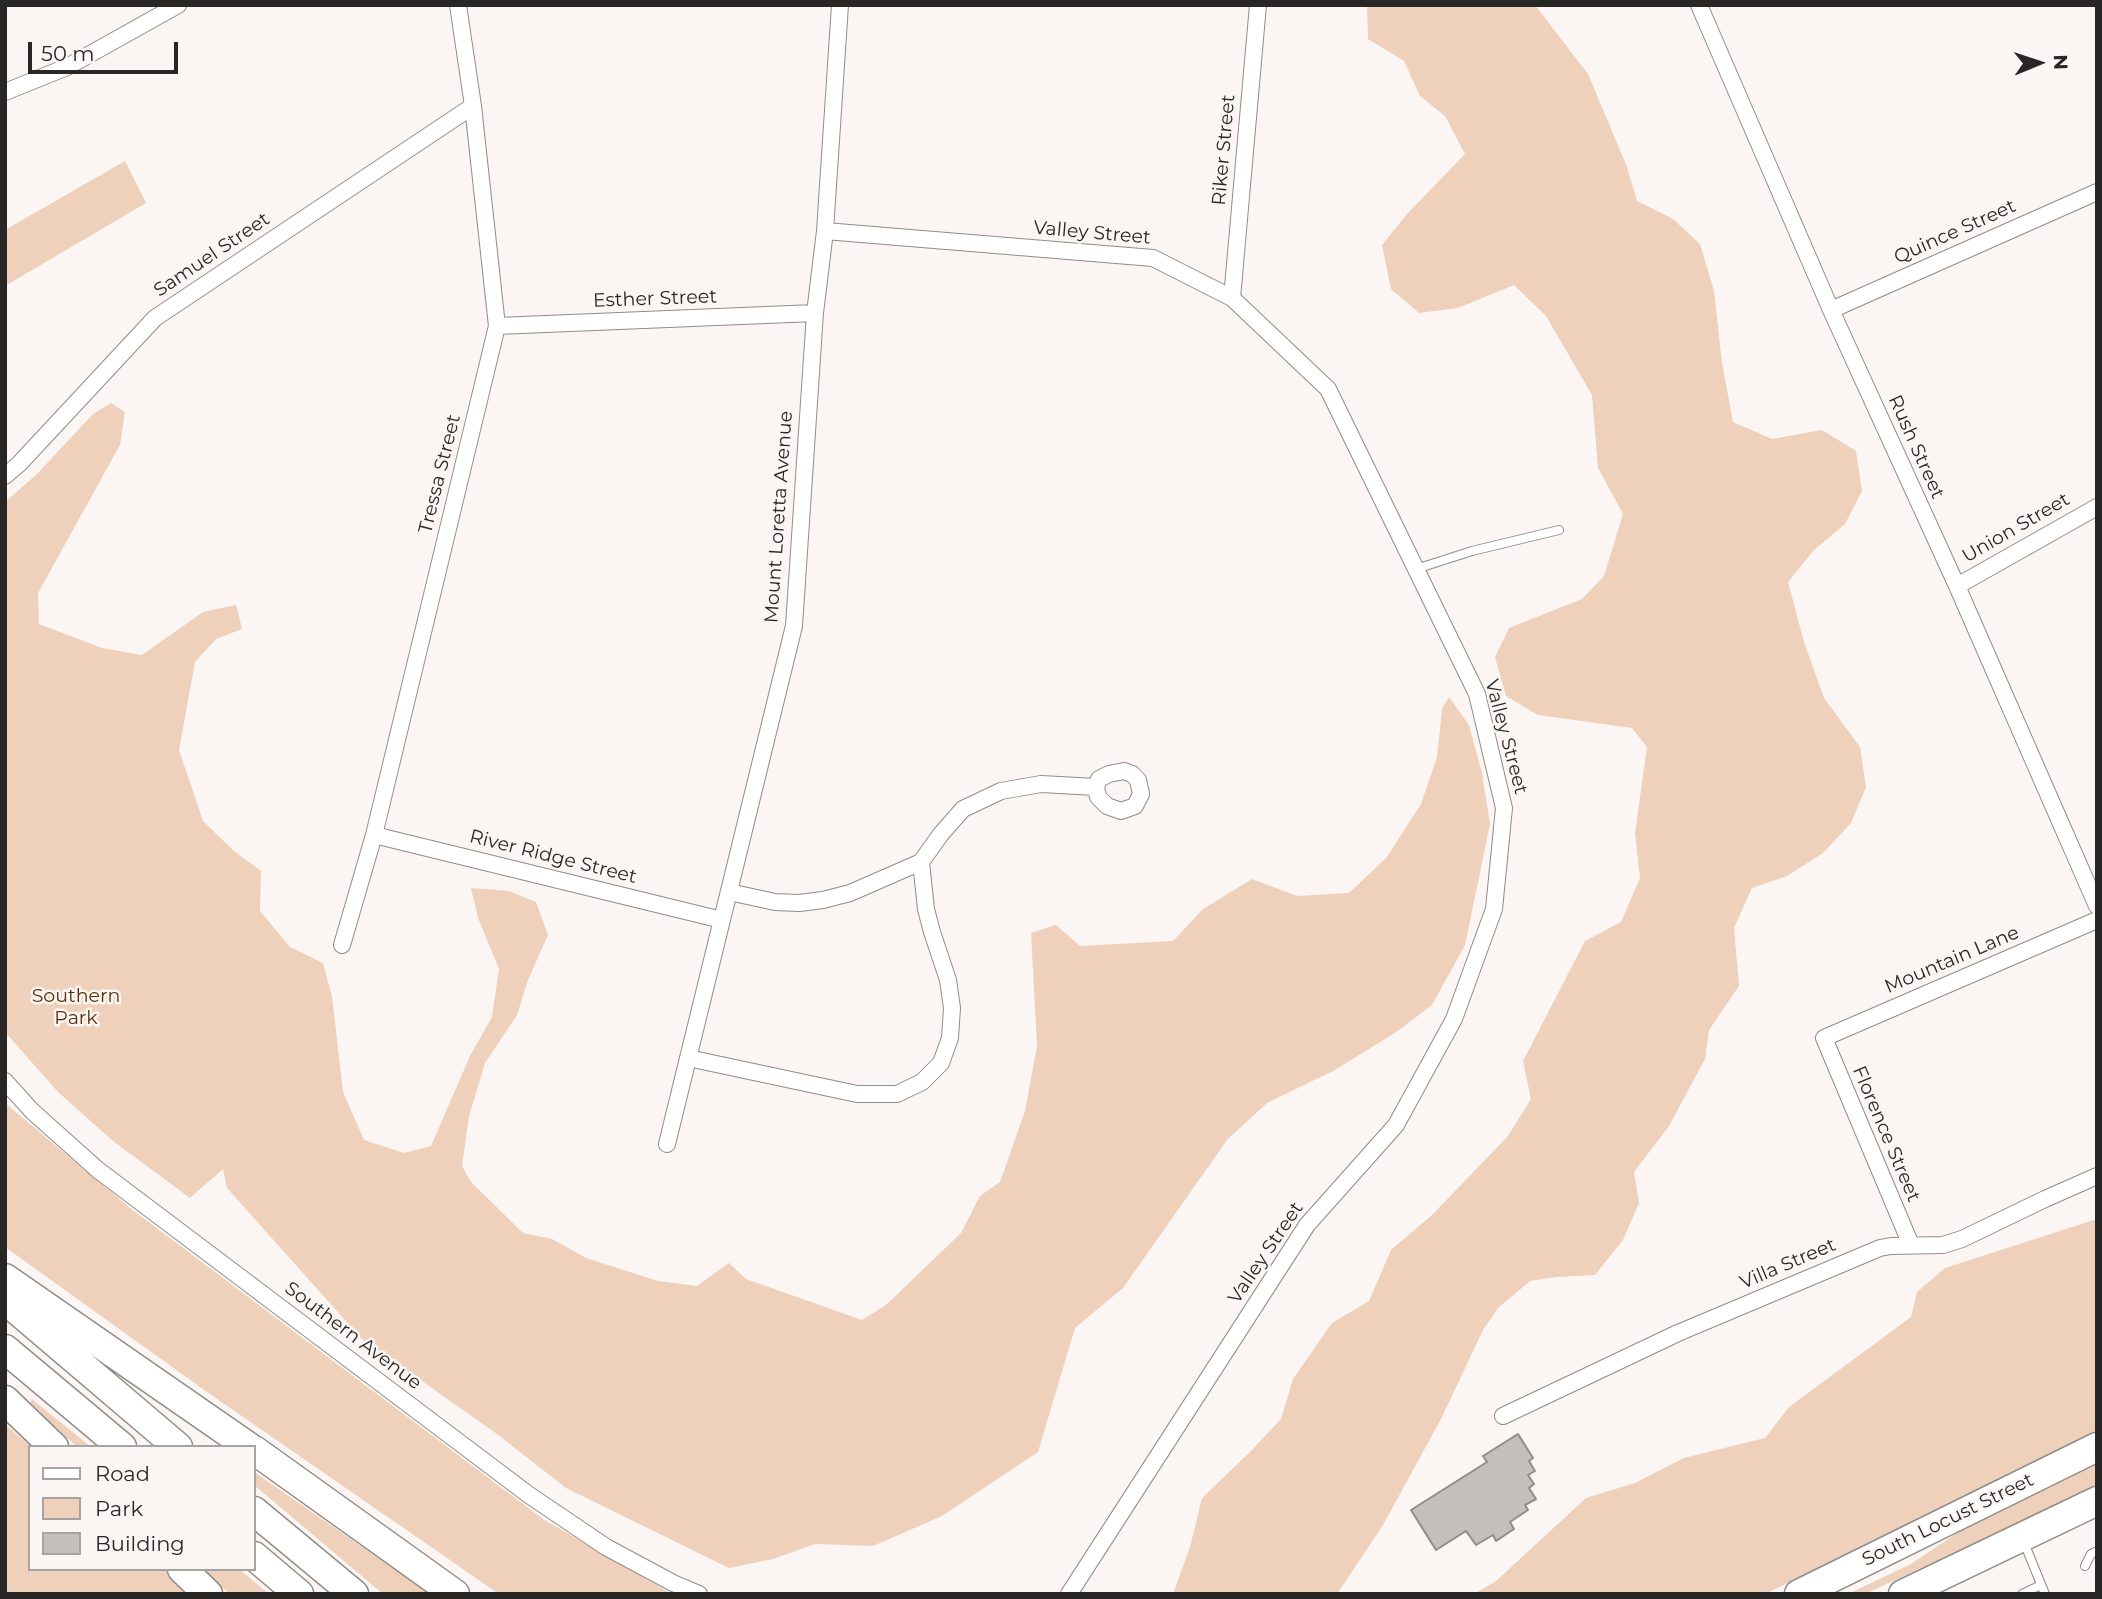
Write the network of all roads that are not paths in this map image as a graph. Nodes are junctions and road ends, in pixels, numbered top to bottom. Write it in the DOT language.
graph roads {
  1 [pos="178,5"];
  2 [pos="458,5"];
  3 [pos="840,5"];
  4 [pos="1258,5"];
  5 [pos="1699,5"];
  6 [pos="5,92"];
  7 [pos="473,106"];
  8 [pos="2097,192"];
  9 [pos="825,231"];
  10 [pos="1232,298"];
  11 [pos="1831,310"];
  12 [pos="815,313"];
  13 [pos="497,326"];
  14 [pos="5,476"];
  15 [pos="2097,507"];
  16 [pos="1559,530"];
  17 [pos="1416,569"];
  18 [pos="1957,586"];
  19 [pos="1096,787"];
  20 [pos="374,835"];
  21 [pos="922,862"];
  22 [pos="729,892"];
  23 [pos="2097,906"];
  24 [pos="722,919"];
  25 [pos="2097,920"];
  26 [pos="342,945"];
  27 [pos="1824,1038"];
  28 [pos="688,1058"];
  29 [pos="5,1081"];
  30 [pos="667,1144"];
  31 [pos="2097,1176"];
  32 [pos="1911,1245"];
  33 [pos="5,1278"];
  34 [pos="5,1300"];
  35 [pos="5,1349"];
  36 [pos="5,1400"];
  37 [pos="1503,1416"];
  38 [pos="52,1445"];
  39 [pos="120,1445"];
  40 [pos="176,1445"];
  41 [pos="246,1445"];
  42 [pos="2097,1447"];
  43 [pos="256,1451"];
  44 [pos="2097,1501"];
  45 [pos="256,1513"];
  46 [pos="2021,1538"];
  47 [pos="2097,1551"];
  48 [pos="256,1558"];
  49 [pos="2085,1566"];
  50 [pos="184,1571"];
  51 [pos="2041,1585"];
  52 [pos="208,1594"];
  53 [pos="299,1594"];
  54 [pos="354,1594"];
  55 [pos="455,1594"];
  56 [pos="699,1594"];
  57 [pos="1069,1594"];
  58 [pos="1799,1594"];
  59 [pos="1903,1594"];
  60 [pos="2022,1594"];
  61 [pos="2045,1594"];
  1 -- 6 [label="street"];
  2 -- 7 [label="street, Tressa Street"];
  3 -- 9 [label="street, Mount Loretta Avenue"];
  4 -- 10 [label="street, Riker Street"];
  5 -- 11 [label="street, Rush Street"];
  7 -- 13 [label="street, Tressa Street"];
  7 -- 14 [label="street, Samuel Street"];
  8 -- 11 [label="street, Quince Street"];
  9 -- 10 [label="street, Valley Street"];
  9 -- 12 [label="street, Mount Loretta Avenue"];
  10 -- 17 [label="street, Valley Street"];
  11 -- 18 [label="street, Rush Street"];
  12 -- 13 [label="street, Esther Street"];
  12 -- 22 [label="street, Mount Loretta Avenue"];
  13 -- 20 [label="street, Tressa Street"];
  15 -- 18 [label="street, Union Street"];
  16 -- 17 [label="lane"];
  17 -- 57 [label="street, Valley Street"];
  18 -- 23 [label="street, Rush Street"];
  19 -- 21 [label="street"];
  20 -- 24 [label="street, River Ridge Street"];
  20 -- 26 [label="street, Tressa Street"];
  21 -- 22 [label="street"];
  21 -- 28 [label="street"];
  22 -- 24 [label="street, Mount Loretta Avenue"];
  24 -- 28 [label="street, Mount Loretta Avenue"];
  25 -- 27 [label="street, Mountain Lane"];
  27 -- 32 [label="street, Florence Street"];
  28 -- 30 [label="street, Mount Loretta Avenue"];
  29 -- 56 [label="street, Southern Avenue"];
  31 -- 32 [label="street, Villa Street"];
  32 -- 37 [label="street, Villa Street"];
  33 -- 41 [label="highway"];
  34 -- 40 [label="highway"];
  35 -- 39 [label="highway"];
  36 -- 38 [label="highway"];
  42 -- 58 [label="highway, South Locust Street"];
  43 -- 55 [label="highway"];
  44 -- 46 [label="highway"];
  45 -- 54 [label="highway"];
  46 -- 51 [label="lane"];
  46 -- 59 [label="highway"];
  47 -- 49 [label="lane"];
  48 -- 53 [label="highway"];
  50 -- 52 [label="highway"];
  51 -- 60 [label="lane"];
  51 -- 61 [label="lane"];
}
